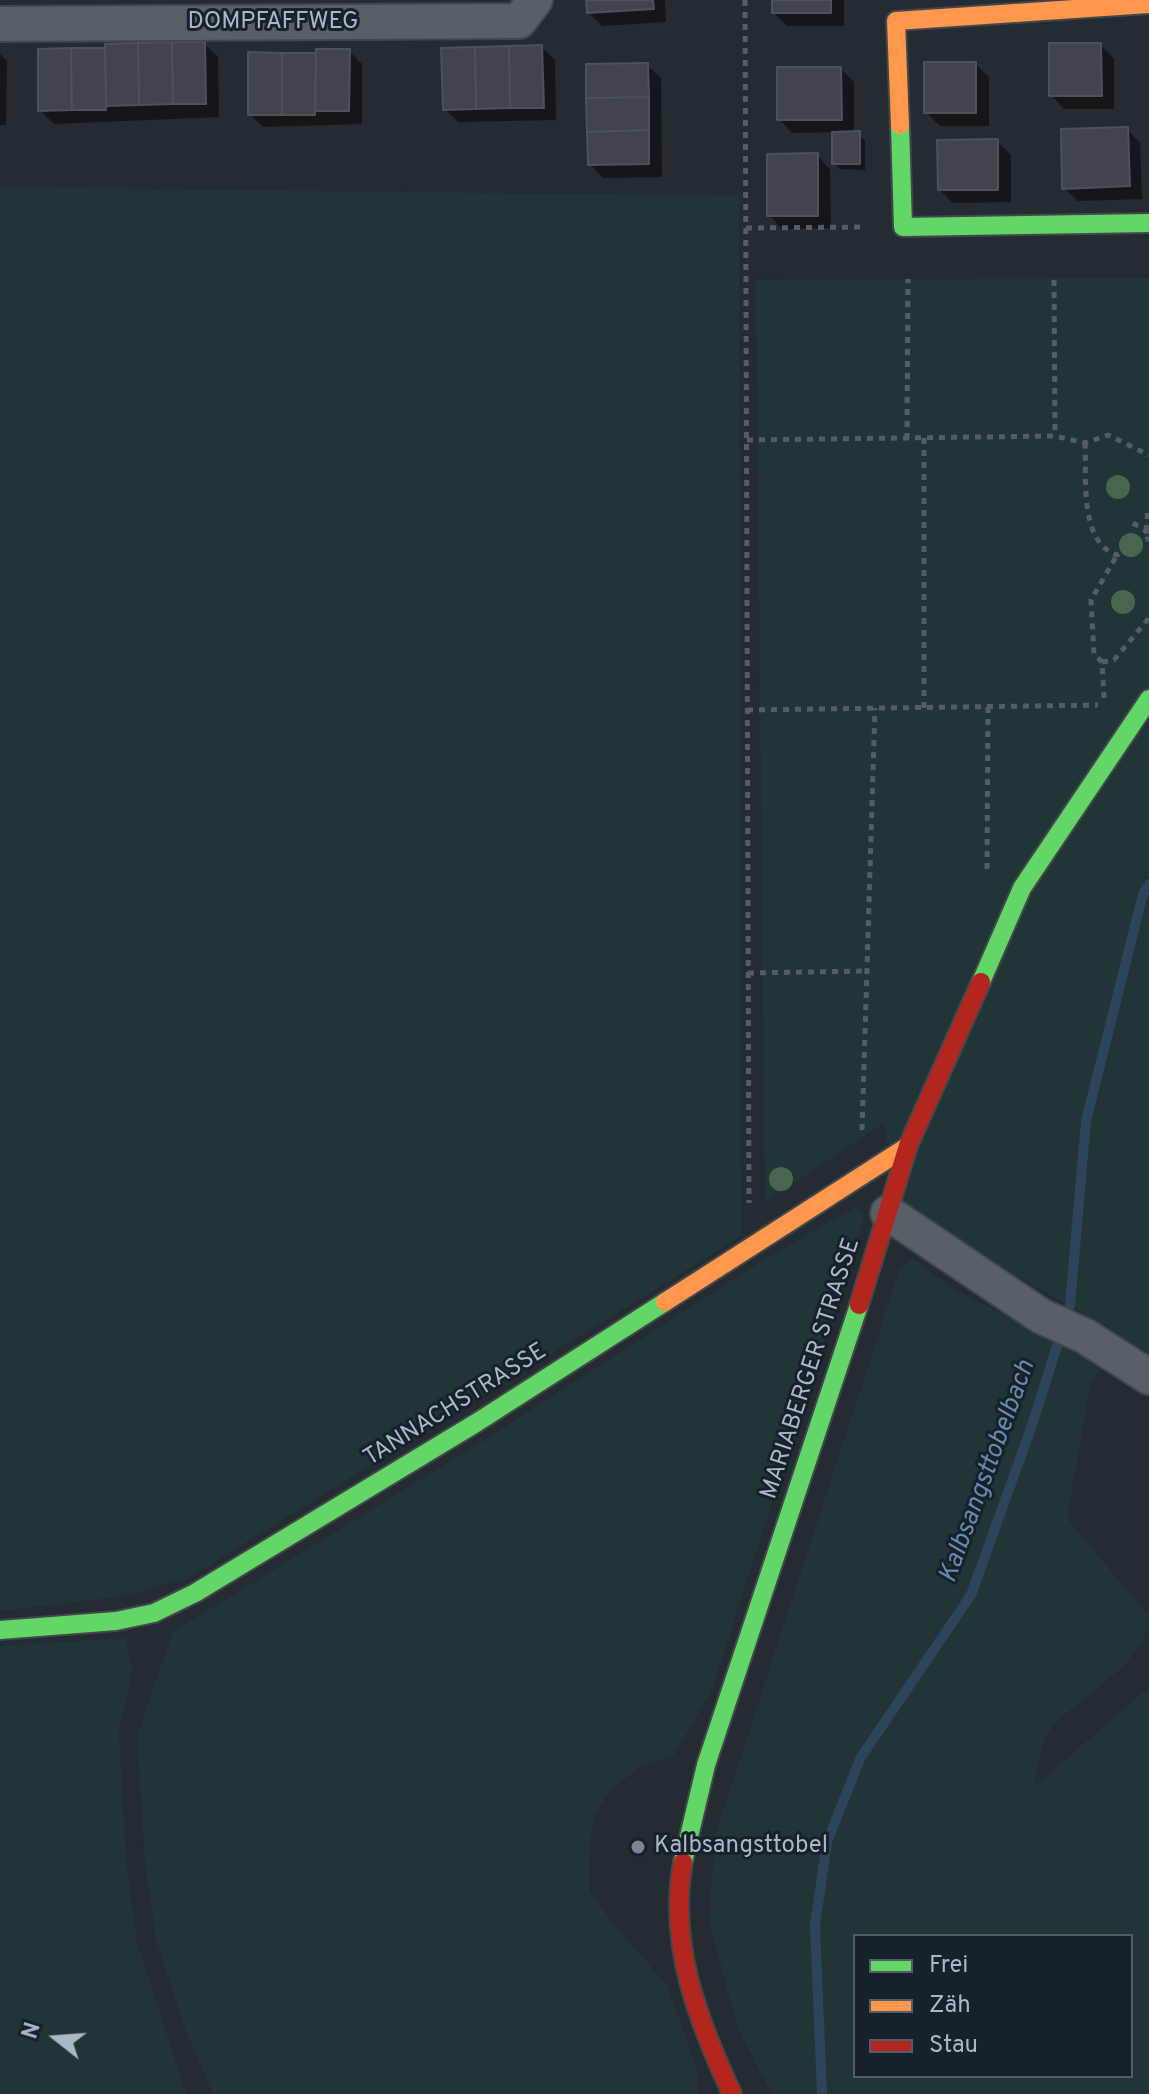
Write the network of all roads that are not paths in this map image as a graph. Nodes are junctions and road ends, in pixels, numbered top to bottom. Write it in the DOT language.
graph roads {
  1 [pos="535,0"];
  2 [pos="1149,4"];
  3 [pos="0,24"];
  4 [pos="1149,223"];
  5 [pos="1149,699"];
  6 [pos="908,1146"];
  7 [pos="888,1213"];
  8 [pos="1149,1377"];
  9 [pos="0,1630"];
  10 [pos="732,2094"];
  1 -- 3 [label="street, DOMPFAFFWEG"];
  2 -- 4 [label="street"];
  5 -- 6 [label="street, MARIABERGER STRASSE"];
  6 -- 7 [label="street, MARIABERGER STRASSE"];
  6 -- 9 [label="street, TANNACHSTRASSE"];
  7 -- 8 [label="street"];
  7 -- 10 [label="street, MARIABERGER STRASSE"];
}
